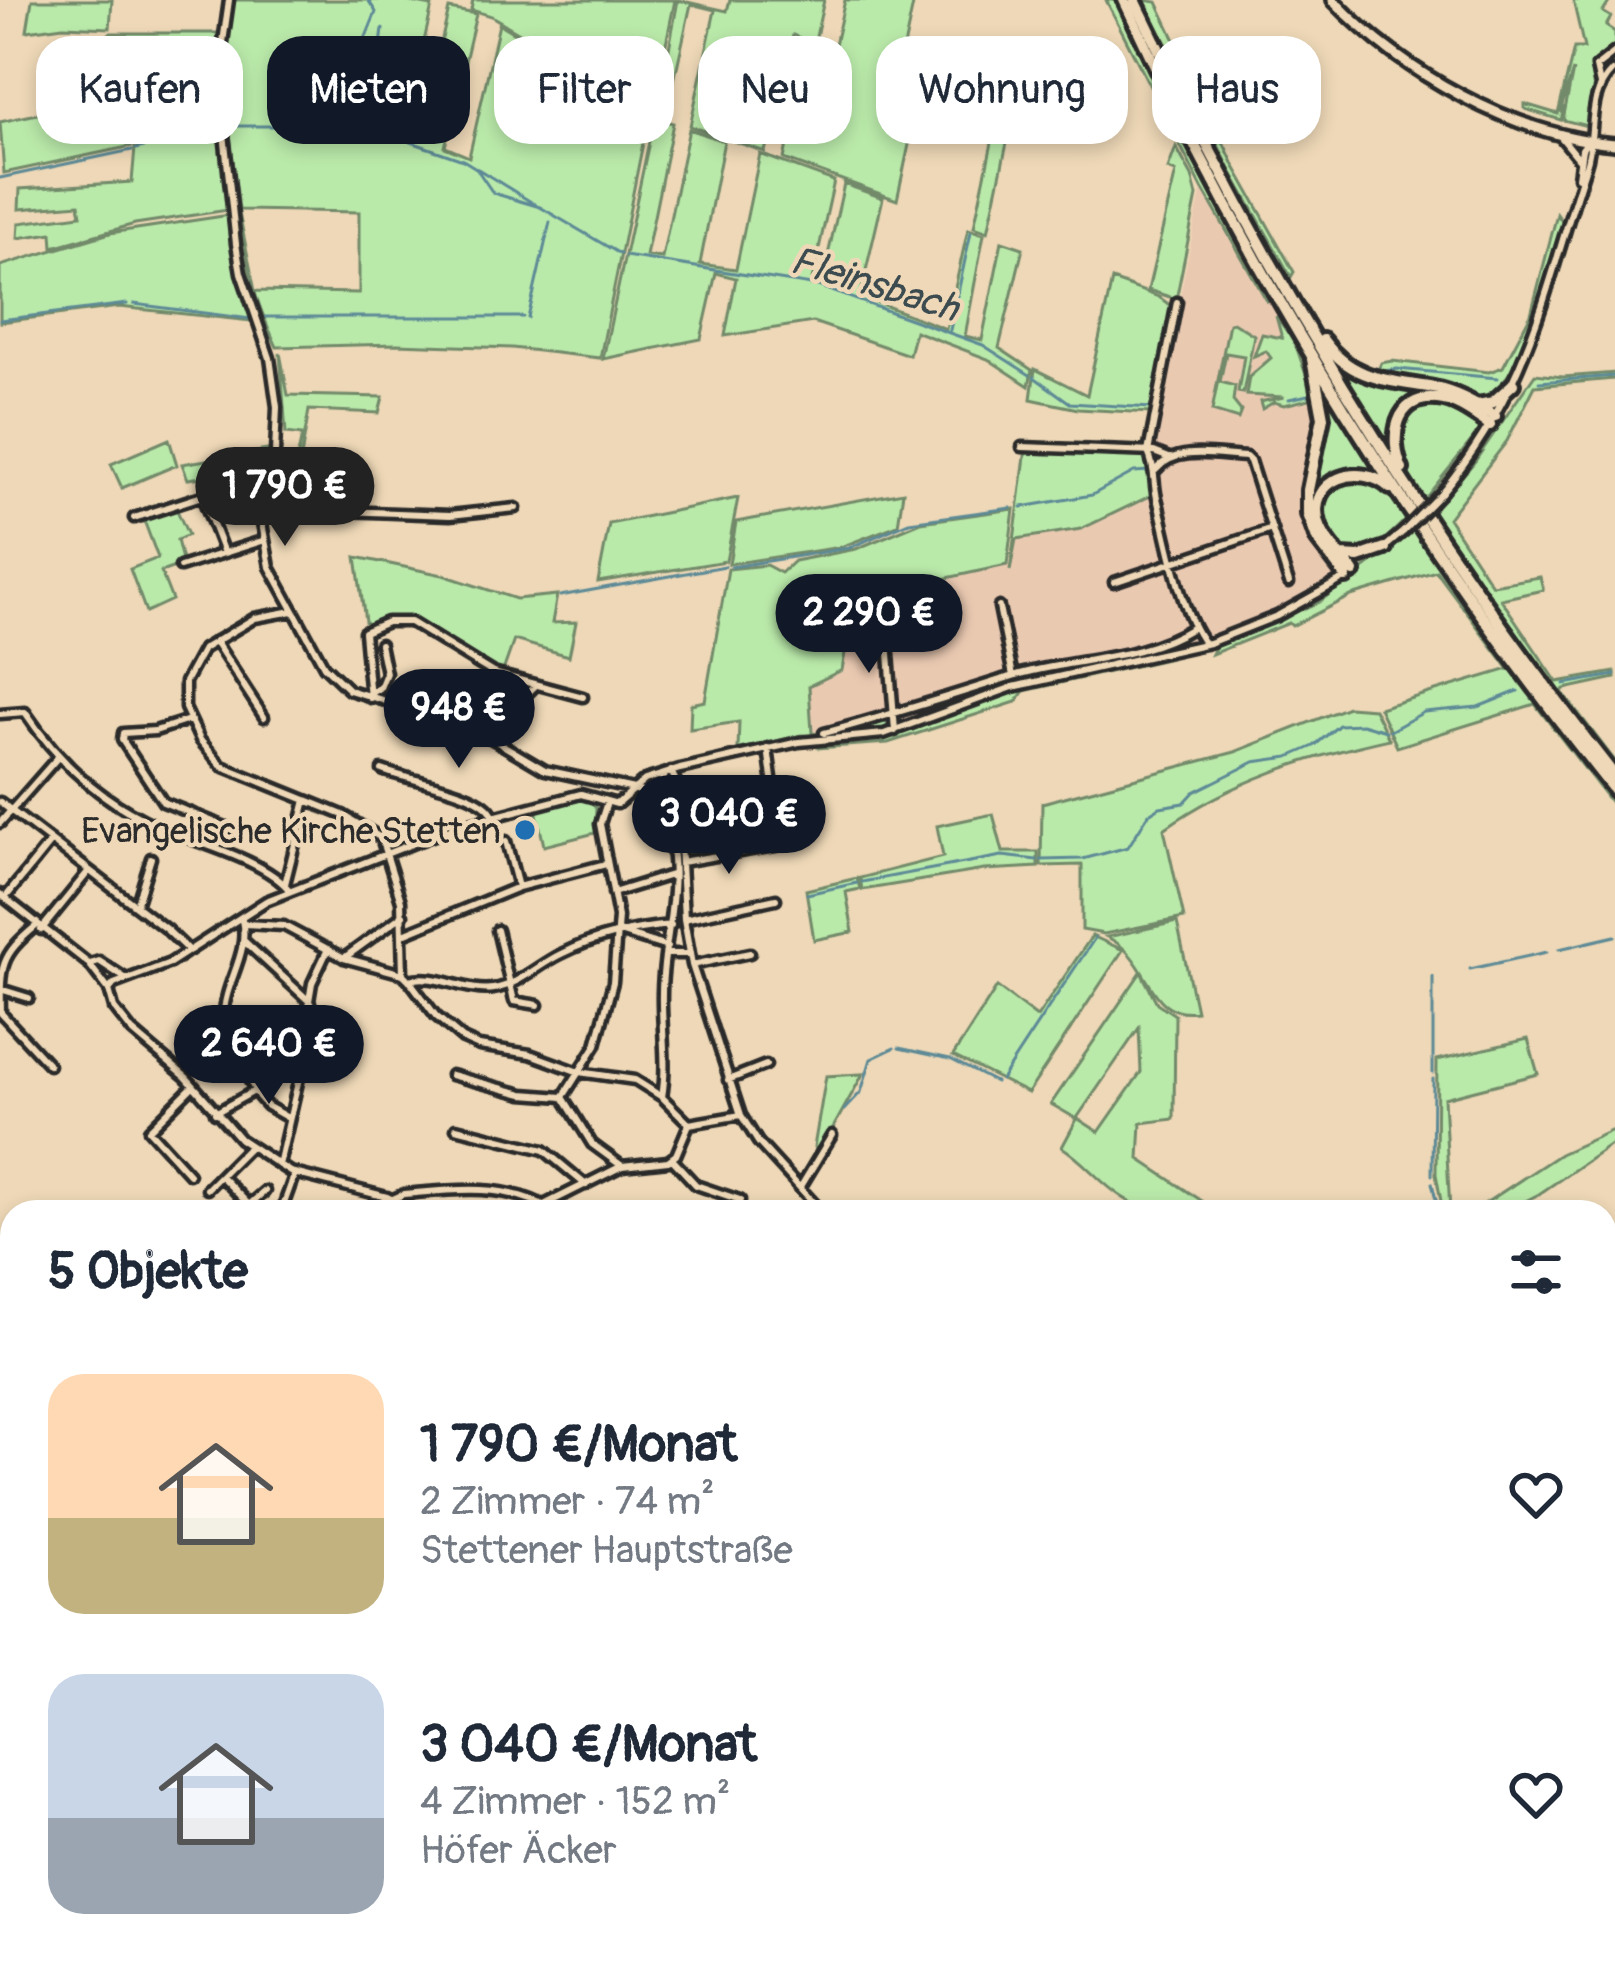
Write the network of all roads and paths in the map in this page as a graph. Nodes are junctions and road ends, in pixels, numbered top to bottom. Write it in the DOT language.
graph roads {
  1 [pos="1124,0"];
  2 [pos="1135,0"];
  3 [pos="1333,0"];
  4 [pos="229,1"];
  5 [pos="1615,52"];
  6 [pos="1598,63"];
  7 [pos="1611,72"];
  8 [pos="1600,85"];
  9 [pos="1559,134"];
  10 [pos="1588,141"];
  11 [pos="1611,144"];
  12 [pos="1583,162"];
  13 [pos="1177,302"];
  14 [pos="1303,318"];
  15 [pos="1310,350"];
  16 [pos="1513,384"];
  17 [pos="1478,405"];
  18 [pos="1493,421"];
  19 [pos="1022,447"];
  20 [pos="1148,452"];
  21 [pos="1169,458"];
  22 [pos="1156,470"];
  23 [pos="269,487"];
  24 [pos="202,496"];
  25 [pos="1410,499"];
  26 [pos="265,508"];
  27 [pos="516,508"];
  28 [pos="134,518"];
  29 [pos="1272,530"];
  30 [pos="262,541"];
  31 [pos="1385,548"];
  32 [pos="224,553"];
  33 [pos="1341,556"];
  34 [pos="1175,562"];
  35 [pos="180,567"];
  36 [pos="1350,574"];
  37 [pos="1114,582"];
  38 [pos="1289,583"];
  39 [pos="999,607"];
  40 [pos="880,610"];
  41 [pos="293,611"];
  42 [pos="1194,627"];
  43 [pos="215,640"];
  44 [pos="380,644"];
  45 [pos="1205,644"];
  46 [pos="1013,676"];
  47 [pos="536,686"];
  48 [pos="371,695"];
  49 [pos="583,697"];
  50 [pos="0,714"];
  51 [pos="892,714"];
  52 [pos="264,717"];
  53 [pos="189,720"];
  54 [pos="452,720"];
  55 [pos="895,730"];
  56 [pos="824,733"];
  57 [pos="768,748"];
  58 [pos="58,757"];
  59 [pos="382,770"];
  60 [pos="668,772"];
  61 [pos="1615,776"];
  62 [pos="634,789"];
  63 [pos="1615,790"];
  64 [pos="683,796"];
  65 [pos="306,800"];
  66 [pos="0,802"];
  67 [pos="607,802"];
  68 [pos="10,811"];
  69 [pos="663,812"];
  70 [pos="494,815"];
  71 [pos="0,823"];
  72 [pos="246,835"];
  73 [pos="506,841"];
  74 [pos="51,842"];
  75 [pos="388,853"];
  76 [pos="151,858"];
  77 [pos="681,862"];
  78 [pos="606,864"];
  79 [pos="88,871"];
  80 [pos="671,879"];
  81 [pos="682,884"];
  82 [pos="288,887"];
  83 [pos="518,887"];
  84 [pos="613,892"];
  85 [pos="2,896"];
  86 [pos="776,899"];
  87 [pos="136,906"];
  88 [pos="404,915"];
  89 [pos="684,919"];
  90 [pos="242,920"];
  91 [pos="670,925"];
  92 [pos="39,928"];
  93 [pos="497,930"];
  94 [pos="619,932"];
  95 [pos="404,933"];
  96 [pos="244,940"];
  97 [pos="328,949"];
  98 [pos="189,951"];
  99 [pos="667,951"];
  100 [pos="750,953"];
  101 [pos="690,954"];
  102 [pos="344,958"];
  103 [pos="89,964"];
  104 [pos="692,965"];
  105 [pos="406,977"];
  106 [pos="129,980"];
  107 [pos="510,984"];
  108 [pos="0,989"];
  109 [pos="109,990"];
  110 [pos="28,998"];
  111 [pos="309,1001"];
  112 [pos="538,1006"];
  113 [pos="289,1052"];
  114 [pos="339,1061"];
  115 [pos="49,1065"];
  116 [pos="766,1065"];
  117 [pos="579,1072"];
  118 [pos="451,1075"];
  119 [pos="728,1080"];
  120 [pos="194,1086"];
  121 [pos="256,1090"];
  122 [pos="563,1097"];
  123 [pos="662,1097"];
  124 [pos="215,1114"];
  125 [pos="741,1115"];
  126 [pos="288,1118"];
  127 [pos="688,1124"];
  128 [pos="456,1128"];
  129 [pos="832,1136"];
  130 [pos="250,1146"];
  131 [pos="672,1159"];
  132 [pos="279,1166"];
  133 [pos="622,1166"];
  134 [pos="188,1174"];
  135 [pos="295,1174"];
  136 [pos="221,1176"];
  137 [pos="586,1185"];
  138 [pos="800,1188"];
  139 [pos="208,1189"];
  140 [pos="265,1190"];
  141 [pos="393,1199"];
  142 [pos="244,1200"];
  143 [pos="254,1200"];
  144 [pos="285,1200"];
  145 [pos="519,1200"];
  146 [pos="558,1200"];
  147 [pos="740,1200"];
  148 [pos="811,1200"];
  1 -- 15 [label="highway"];
  2 -- 14 [label="highway"];
  3 -- 9 [label="main road"];
  4 -- 23 [label="street"];
  5 -- 6 [label="street"];
  6 -- 7 [label="street"];
  6 -- 8 [label="street"];
  7 -- 8 [label="street"];
  8 -- 10 [label="street"];
  9 -- 10 [label="main road"];
  9 -- 12 [label="street"];
  10 -- 11 [label="main road"];
  10 -- 12 [label="street"];
  11 -- 12 [label="street"];
  12 -- 16 [label="street"];
  13 -- 20 [label="street"];
  14 -- 17 [label="highway"];
  14 -- 25 [label="highway"];
  15 -- 25 [label="highway"];
  15 -- 36 [label="highway"];
  16 -- 17 [label="highway"];
  16 -- 18 [label="street"];
  17 -- 18 [label="highway"];
  18 -- 25 [label="highway"];
  18 -- 31 [label="street, bridge"];
  19 -- 20 [label="street"];
  20 -- 21 [label="street"];
  20 -- 22 [label="street"];
  21 -- 22 [label="street"];
  21 -- 29 [label="street"];
  22 -- 34 [label="street"];
  23 -- 24 [label="street"];
  23 -- 26 [label="street"];
  24 -- 28 [label="street"];
  24 -- 32 [label="street"];
  25 -- 33 [label="highway"];
  25 -- 61 [label="highway"];
  25 -- 63 [label="highway"];
  26 -- 27 [label="street"];
  26 -- 30 [label="street"];
  29 -- 34 [label="street"];
  29 -- 38 [label="street"];
  30 -- 32 [label="street"];
  30 -- 41 [label="street"];
  31 -- 33 [label="highway"];
  31 -- 36 [label="street"];
  32 -- 35 [label="street"];
  33 -- 36 [label="highway"];
  34 -- 37 [label="street"];
  34 -- 42 [label="street"];
  36 -- 45 [label="street"];
  39 -- 46 [label="street"];
  40 -- 51 [label="street"];
  41 -- 43 [label="street"];
  41 -- 48 [label="street"];
  42 -- 45 [label="street"];
  42 -- 46 [label="street"];
  43 -- 52 [label="street"];
  43 -- 53 [label="street"];
  44 -- 48 [label="street"];
  45 -- 55 [label="street"];
  46 -- 51 [label="street"];
  47 -- 48 [label="street"];
  47 -- 49 [label="street"];
  47 -- 54 [label="street"];
  48 -- 54 [label="street"];
  50 -- 58 [label="street"];
  51 -- 55 [label="street"];
  51 -- 56 [label="street"];
  53 -- 65 [label="street"];
  53 -- 72 [label="street"];
  54 -- 62 [label="street"];
  55 -- 57 [label="street"];
  57 -- 60 [label="street"];
  57 -- 77 [label="street"];
  58 -- 68 [label="street"];
  58 -- 82 [label="street"];
  59 -- 70 [label="street"];
  60 -- 62 [label="street"];
  60 -- 64 [label="street"];
  60 -- 69 [label="street"];
  62 -- 67 [label="street"];
  62 -- 69 [label="street"];
  65 -- 75 [label="street"];
  65 -- 82 [label="street"];
  66 -- 68 [label="street"];
  67 -- 70 [label="street"];
  67 -- 78 [label="street"];
  68 -- 71 [label="street"];
  68 -- 74 [label="street"];
  69 -- 77 [label="street"];
  69 -- 80 [label="street"];
  70 -- 75 [label="street"];
  73 -- 83 [label="street"];
  74 -- 79 [label="street"];
  74 -- 85 [label="street"];
  75 -- 82 [label="street"];
  75 -- 88 [label="street"];
  76 -- 87 [label="street"];
  77 -- 81 [label="street"];
  78 -- 83 [label="street"];
  78 -- 84 [label="street"];
  79 -- 87 [label="street"];
  79 -- 92 [label="street"];
  80 -- 81 [label="street"];
  80 -- 84 [label="street"];
  80 -- 91 [label="street"];
  81 -- 89 [label="street"];
  82 -- 90 [label="street"];
  83 -- 95 [label="street"];
  84 -- 94 [label="street"];
  85 -- 92 [label="street"];
  86 -- 89 [label="street"];
  87 -- 98 [label="street"];
  88 -- 95 [label="street"];
  88 -- 102 [label="street"];
  89 -- 101 [label="street"];
  90 -- 96 [label="street"];
  90 -- 97 [label="street"];
  90 -- 98 [label="street"];
  91 -- 94 [label="street"];
  91 -- 99 [label="street"];
  92 -- 103 [label="street"];
  92 -- 108 [label="street"];
  93 -- 107 [label="street"];
  94 -- 99 [label="street"];
  94 -- 107 [label="street"];
  94 -- 117 [label="street"];
  95 -- 105 [label="street"];
  96 -- 111 [label="street"];
  96 -- 121 [label="street"];
  97 -- 102 [label="street"];
  97 -- 111 [label="street"];
  98 -- 106 [label="street"];
  99 -- 101 [label="street"];
  99 -- 123 [label="street"];
  100 -- 104 [label="street"];
  101 -- 104 [label="street"];
  102 -- 105 [label="street"];
  103 -- 106 [label="street"];
  103 -- 109 [label="street"];
  104 -- 119 [label="street"];
  105 -- 107 [label="street"];
  105 -- 117 [label="street"];
  106 -- 109 [label="street"];
  107 -- 112 [label="street"];
  108 -- 110 [label="street"];
  108 -- 115 [label="street"];
  109 -- 120 [label="street"];
  111 -- 114 [label="street"];
  113 -- 126 [label="street"];
  116 -- 119 [label="street"];
  117 -- 122 [label="street"];
  117 -- 123 [label="street"];
  118 -- 122 [label="street"];
  119 -- 125 [label="street"];
  120 -- 124 [label="street"];
  120 -- 134 [label="street"];
  121 -- 124 [label="street"];
  121 -- 126 [label="street"];
  122 -- 133 [label="street"];
  123 -- 127 [label="street"];
  124 -- 130 [label="street"];
  125 -- 127 [label="street"];
  125 -- 138 [label="street"];
  126 -- 132 [label="street"];
  127 -- 131 [label="street"];
  128 -- 137 [label="street"];
  129 -- 138 [label="street"];
  130 -- 132 [label="street"];
  130 -- 136 [label="street"];
  131 -- 133 [label="street"];
  131 -- 147 [label="street"];
  132 -- 135 [label="street"];
  133 -- 137 [label="street"];
  135 -- 141 [label="street"];
  135 -- 144 [label="street"];
  136 -- 139 [label="street"];
  136 -- 142 [label="street"];
  137 -- 146 [label="street"];
  138 -- 148 [label="street"];
  140 -- 143 [label="street"];
  141 -- 145 [label="street"];
}
